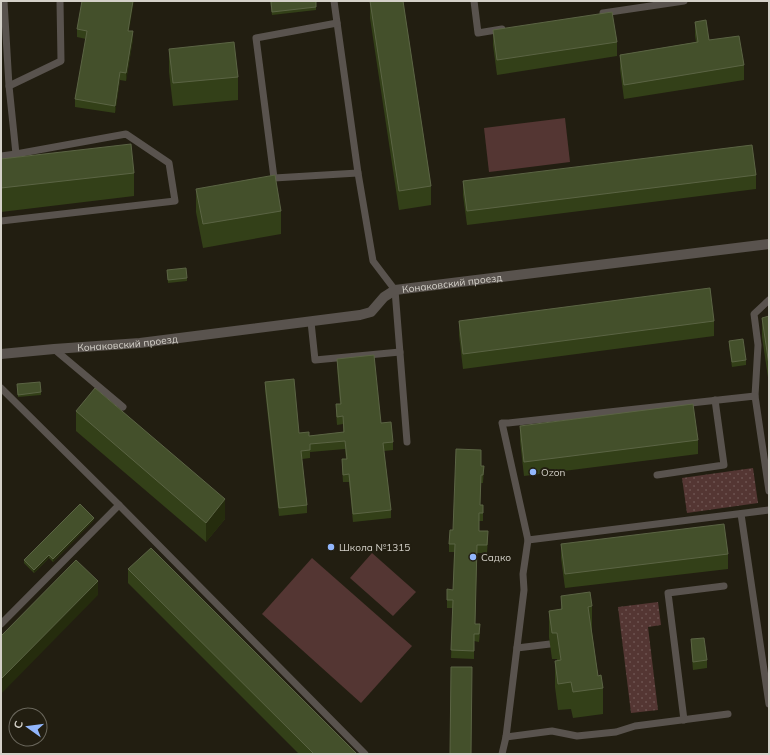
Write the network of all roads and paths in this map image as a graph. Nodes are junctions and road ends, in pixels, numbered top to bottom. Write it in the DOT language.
graph roads {
  1 [pos="4,1"];
  2 [pos="60,1"];
  3 [pos="334,1"];
  4 [pos="474,1"];
  5 [pos="684,1"];
  6 [pos="595,15"];
  7 [pos="337,23"];
  8 [pos="507,28"];
  9 [pos="9,86"];
  10 [pos="16,154"];
  11 [pos="1,156"];
  12 [pos="358,173"];
  13 [pos="1,221"];
  14 [pos="769,244"];
  15 [pos="395,290"];
  16 [pos="769,300"];
  17 [pos="311,322"];
  18 [pos="54,349"];
  19 [pos="400,352"];
  20 [pos="1,354"];
  21 [pos="1,388"];
  22 [pos="755,396"];
  23 [pos="715,400"];
  24 [pos="123,407"];
  25 [pos="407,442"];
  26 [pos="657,475"];
  27 [pos="769,491"];
  28 [pos="119,505"];
  29 [pos="769,510"];
  30 [pos="741,514"];
  31 [pos="528,540"];
  32 [pos="724,586"];
  33 [pos="1,624"];
  34 [pos="550,644"];
  35 [pos="517,648"];
  36 [pos="769,704"];
  37 [pos="728,714"];
  38 [pos="684,720"];
  39 [pos="506,737"];
  40 [pos="365,754"];
  41 [pos="502,754"];
  1 -- 9 [label="lane"];
  2 -- 9 [label="lane"];
  3 -- 7 [label="lane"];
  4 -- 8 [label="lane"];
  5 -- 6 [label="lane"];
  7 -- 12 [label="lane"];
  7 -- 12 [label="lane"];
  9 -- 10 [label="lane"];
  10 -- 11 [label="lane"];
  10 -- 13 [label="lane"];
  12 -- 15 [label="lane"];
  14 -- 15 [label="street, Конаковский проезд"];
  15 -- 17 [label="street, Конаковский проезд"];
  15 -- 19 [label="lane"];
  16 -- 22 [label="lane"];
  17 -- 18 [label="street, Конаковский проезд"];
  17 -- 19 [label="lane"];
  18 -- 20 [label="street, Конаковский проезд"];
  18 -- 24 [label="lane"];
  19 -- 25 [label="lane"];
  21 -- 28 [label="lane"];
  22 -- 23 [label="lane"];
  22 -- 27 [label="lane"];
  23 -- 26 [label="lane"];
  23 -- 31 [label="lane"];
  28 -- 33 [label="lane"];
  28 -- 40 [label="lane"];
  29 -- 30 [label="lane"];
  30 -- 31 [label="lane"];
  30 -- 36 [label="lane"];
  31 -- 35 [label="lane"];
  32 -- 38 [label="lane"];
  34 -- 35 [label="lane"];
  35 -- 39 [label="lane"];
  37 -- 38 [label="lane"];
  38 -- 39 [label="lane"];
  39 -- 41 [label="lane"];
}
